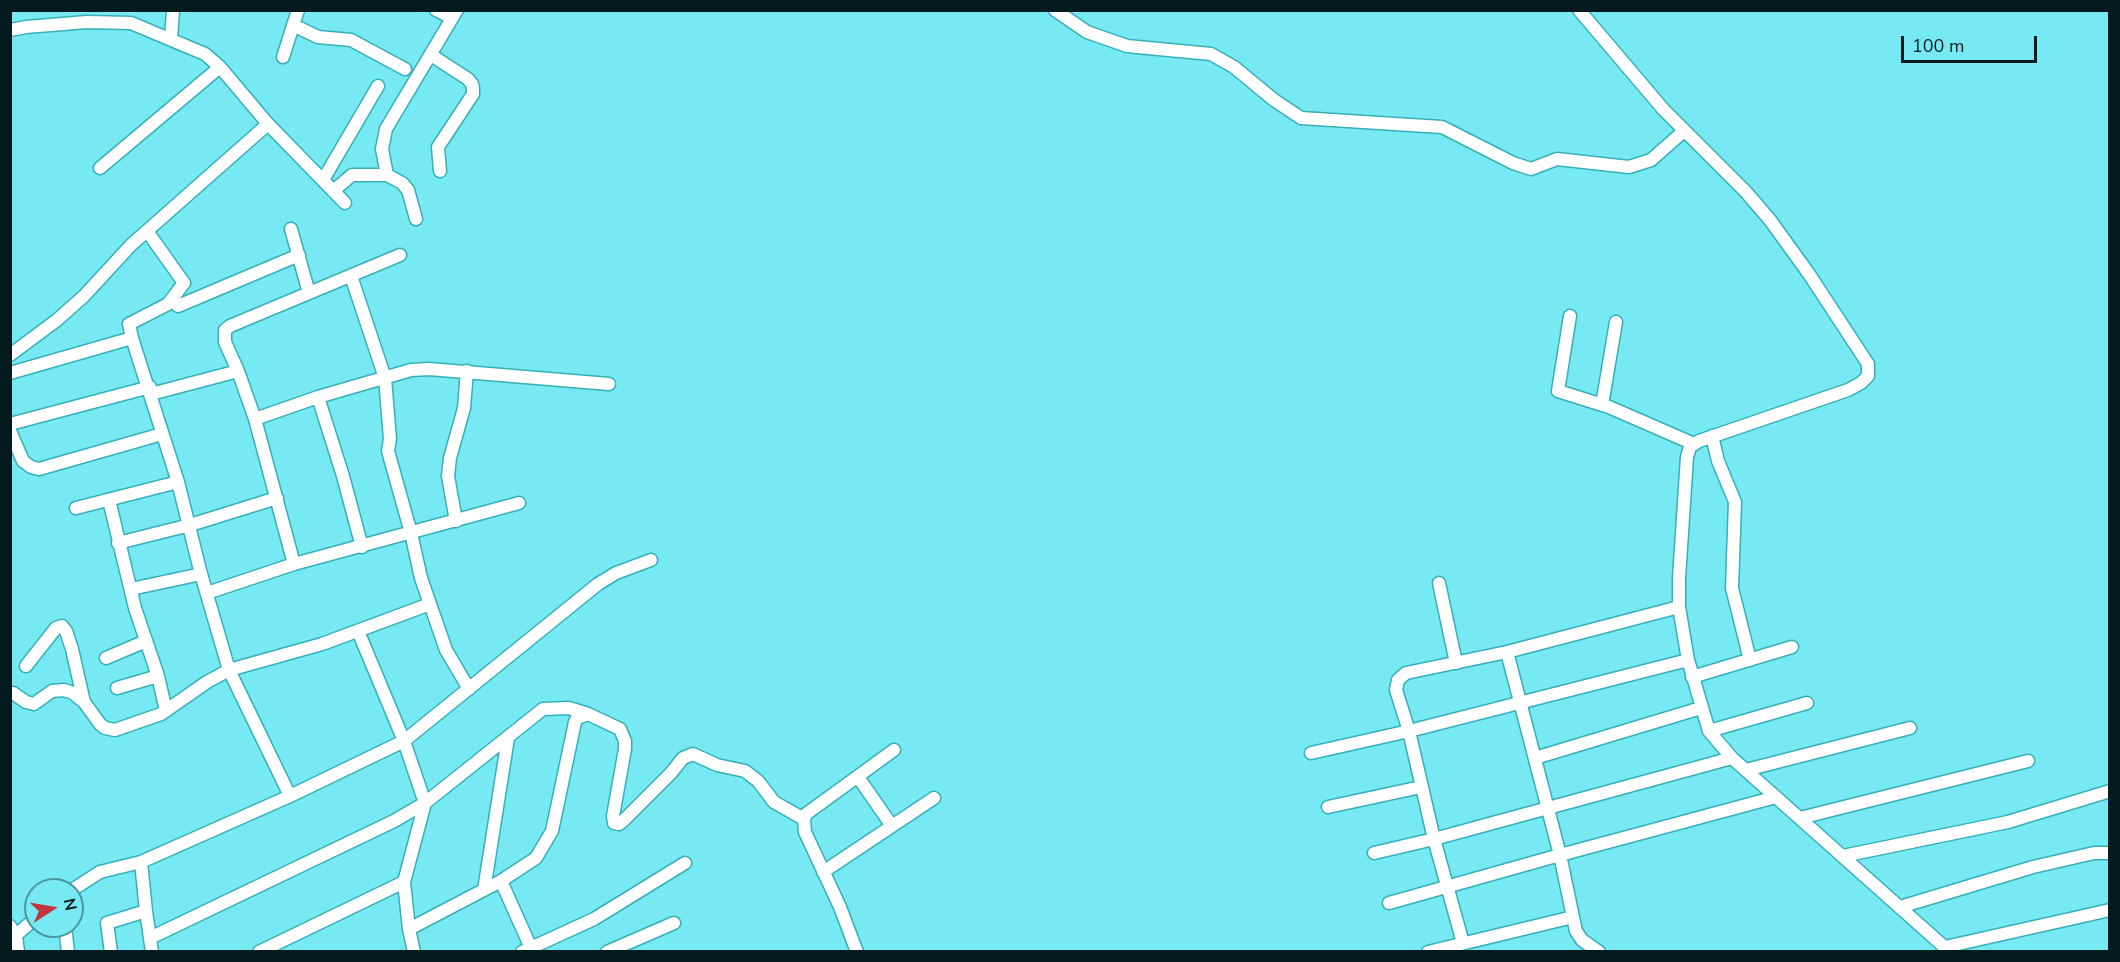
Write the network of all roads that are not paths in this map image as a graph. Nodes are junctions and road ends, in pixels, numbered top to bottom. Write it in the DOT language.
graph roads {
  1 [pos="127,10"];
  2 [pos="173,10"];
  3 [pos="298,10"];
  4 [pos="436,10"];
  5 [pos="1054,10"];
  6 [pos="1580,10"];
  7 [pos="455,14"];
  8 [pos="131,23"];
  9 [pos="293,25"];
  10 [pos="10,30"];
  11 [pos="171,39"];
  12 [pos="431,55"];
  13 [pos="283,57"];
  14 [pos="220,67"];
  15 [pos="405,69"];
  16 [pos="378,86"];
  17 [pos="268,124"];
  18 [pos="1684,131"];
  19 [pos="100,168"];
  20 [pos="440,171"];
  21 [pos="387,175"];
  22 [pos="323,180"];
  23 [pos="333,190"];
  24 [pos="345,203"];
  25 [pos="416,219"];
  26 [pos="291,229"];
  27 [pos="147,231"];
  28 [pos="298,255"];
  29 [pos="400,255"];
  30 [pos="351,276"];
  31 [pos="309,293"];
  32 [pos="178,306"];
  33 [pos="1570,316"];
  34 [pos="1616,322"];
  35 [pos="132,338"];
  36 [pos="10,355"];
  37 [pos="238,371"];
  38 [pos="467,371"];
  39 [pos="10,373"];
  40 [pos="385,378"];
  41 [pos="609,384"];
  42 [pos="150,391"];
  43 [pos="318,397"];
  44 [pos="1602,405"];
  45 [pos="255,419"];
  46 [pos="10,424"];
  47 [pos="10,431"];
  48 [pos="162,434"];
  49 [pos="1712,436"];
  50 [pos="1695,444"];
  51 [pos="178,482"];
  52 [pos="277,498"];
  53 [pos="109,501"];
  54 [pos="519,503"];
  55 [pos="76,508"];
  56 [pos="456,521"];
  57 [pos="190,525"];
  58 [pos="411,533"];
  59 [pos="118,543"];
  60 [pos="362,547"];
  61 [pos="651,560"];
  62 [pos="294,564"];
  63 [pos="201,574"];
  64 [pos="1439,583"];
  65 [pos="131,589"];
  66 [pos="207,593"];
  67 [pos="430,604"];
  68 [pos="1679,607"];
  69 [pos="358,631"];
  70 [pos="146,641"];
  71 [pos="1792,647"];
  72 [pos="1507,652"];
  73 [pos="106,658"];
  74 [pos="1688,660"];
  75 [pos="1750,660"];
  76 [pos="1456,663"];
  77 [pos="26,666"];
  78 [pos="228,670"];
  79 [pos="158,676"];
  80 [pos="1692,677"];
  81 [pos="117,688"];
  82 [pos="469,689"];
  83 [pos="11,693"];
  84 [pos="84,702"];
  85 [pos="1807,703"];
  86 [pos="1520,704"];
  87 [pos="1701,708"];
  88 [pos="166,711"];
  89 [pos="588,714"];
  90 [pos="1910,728"];
  91 [pos="1409,731"];
  92 [pos="1709,731"];
  93 [pos="508,738"];
  94 [pos="404,741"];
  95 [pos="894,750"];
  96 [pos="1311,753"];
  97 [pos="1535,758"];
  98 [pos="1732,758"];
  99 [pos="2028,761"];
  100 [pos="1746,770"];
  101 [pos="858,777"];
  102 [pos="1421,787"];
  103 [pos="2109,791"];
  104 [pos="290,796"];
  105 [pos="1776,797"];
  106 [pos="934,798"];
  107 [pos="425,802"];
  108 [pos="1328,807"];
  109 [pos="1548,807"];
  110 [pos="804,819"];
  111 [pos="1800,819"];
  112 [pos="892,826"];
  113 [pos="1434,839"];
  114 [pos="1374,853"];
  115 [pos="2109,853"];
  116 [pos="1560,855"];
  117 [pos="1843,856"];
  118 [pos="141,862"];
  119 [pos="685,863"];
  120 [pos="823,872"];
  121 [pos="501,881"];
  122 [pos="84,882"];
  123 [pos="404,882"];
  124 [pos="1447,888"];
  125 [pos="484,890"];
  126 [pos="1389,903"];
  127 [pos="1900,907"];
  128 [pos="2109,910"];
  129 [pos="146,911"];
  130 [pos="1573,917"];
  131 [pos="674,923"];
  132 [pos="409,928"];
  133 [pos="12,934"];
  134 [pos="150,938"];
  135 [pos="1463,943"];
  136 [pos="1948,949"];
  137 [pos="527,950"];
  138 [pos="18,951"];
  139 [pos="111,951"];
  140 [pos="152,951"];
  141 [pos="259,951"];
  142 [pos="414,951"];
  143 [pos="608,951"];
  144 [pos="857,951"];
  145 [pos="1428,951"];
  146 [pos="1599,951"];
  1 -- 8 [label="street"];
  2 -- 11 [label="street"];
  3 -- 9 [label="street"];
  4 -- 7 [label="street"];
  5 -- 18 [label="street"];
  6 -- 18 [label="street"];
  7 -- 12 [label="street"];
  8 -- 10 [label="street"];
  8 -- 11 [label="street"];
  9 -- 13 [label="street"];
  9 -- 15 [label="street"];
  11 -- 14 [label="street"];
  12 -- 20 [label="street"];
  12 -- 21 [label="street"];
  14 -- 17 [label="street"];
  14 -- 19 [label="street"];
  16 -- 22 [label="street"];
  17 -- 22 [label="street"];
  17 -- 27 [label="street"];
  18 -- 49 [label="street"];
  21 -- 23 [label="street"];
  21 -- 25 [label="street"];
  22 -- 23 [label="street"];
  23 -- 24 [label="street"];
  26 -- 28 [label="street"];
  27 -- 35 [label="street"];
  27 -- 36 [label="street"];
  28 -- 31 [label="street"];
  28 -- 32 [label="street"];
  29 -- 30 [label="street"];
  30 -- 31 [label="street"];
  30 -- 40 [label="street"];
  31 -- 37 [label="street"];
  33 -- 44 [label="street"];
  34 -- 44 [label="street"];
  35 -- 39 [label="street"];
  35 -- 42 [label="street"];
  37 -- 42 [label="street"];
  37 -- 45 [label="street"];
  38 -- 40 [label="street"];
  38 -- 41 [label="street"];
  38 -- 56 [label="street"];
  40 -- 43 [label="street"];
  40 -- 58 [label="street"];
  42 -- 46 [label="street"];
  42 -- 48 [label="street"];
  43 -- 45 [label="street"];
  43 -- 60 [label="street"];
  44 -- 50 [label="street"];
  45 -- 52 [label="street"];
  47 -- 48 [label="street"];
  48 -- 51 [label="street"];
  49 -- 50 [label="street"];
  49 -- 75 [label="street"];
  50 -- 68 [label="street"];
  51 -- 53 [label="street"];
  51 -- 57 [label="street"];
  52 -- 57 [label="street"];
  52 -- 62 [label="street"];
  53 -- 55 [label="street"];
  53 -- 59 [label="street"];
  54 -- 56 [label="street"];
  56 -- 58 [label="street"];
  57 -- 59 [label="street"];
  57 -- 63 [label="street"];
  58 -- 60 [label="street"];
  58 -- 67 [label="street"];
  59 -- 65 [label="street"];
  60 -- 62 [label="street"];
  61 -- 82 [label="street"];
  62 -- 66 [label="street"];
  63 -- 65 [label="street"];
  63 -- 66 [label="street"];
  64 -- 76 [label="street"];
  65 -- 70 [label="street"];
  66 -- 78 [label="street"];
  67 -- 69 [label="street"];
  67 -- 82 [label="street"];
  68 -- 72 [label="street"];
  68 -- 74 [label="street"];
  69 -- 78 [label="street"];
  69 -- 94 [label="street"];
  70 -- 73 [label="street"];
  70 -- 79 [label="street"];
  71 -- 75 [label="street"];
  72 -- 76 [label="street"];
  72 -- 86 [label="street"];
  74 -- 80 [label="street"];
  74 -- 86 [label="street"];
  75 -- 80 [label="street"];
  76 -- 91 [label="street"];
  77 -- 84 [label="street"];
  78 -- 88 [label="street"];
  78 -- 104 [label="street"];
  79 -- 81 [label="street"];
  79 -- 88 [label="street"];
  80 -- 87 [label="street"];
  82 -- 94 [label="street"];
  83 -- 84 [label="street"];
  84 -- 88 [label="street"];
  85 -- 92 [label="street"];
  86 -- 91 [label="street"];
  86 -- 97 [label="street"];
  87 -- 92 [label="street"];
  87 -- 97 [label="street"];
  89 -- 93 [label="street"];
  89 -- 110 [label="street"];
  89 -- 121 [label="street"];
  90 -- 100 [label="street"];
  91 -- 96 [label="street"];
  91 -- 102 [label="street"];
  92 -- 98 [label="street"];
  93 -- 107 [label="street"];
  93 -- 125 [label="street"];
  94 -- 104 [label="street"];
  94 -- 107 [label="street"];
  95 -- 101 [label="street"];
  97 -- 109 [label="street"];
  98 -- 100 [label="street"];
  98 -- 109 [label="street"];
  99 -- 111 [label="street"];
  100 -- 105 [label="street"];
  101 -- 110 [label="street"];
  101 -- 112 [label="street"];
  102 -- 108 [label="street"];
  102 -- 113 [label="street"];
  103 -- 117 [label="street"];
  104 -- 118 [label="street"];
  105 -- 111 [label="street"];
  105 -- 116 [label="street"];
  106 -- 112 [label="street"];
  107 -- 123 [label="street"];
  107 -- 134 [label="street"];
  109 -- 113 [label="street"];
  109 -- 116 [label="street"];
  110 -- 120 [label="street"];
  111 -- 117 [label="street"];
  112 -- 120 [label="street"];
  113 -- 114 [label="street"];
  113 -- 124 [label="street"];
  115 -- 127 [label="street"];
  116 -- 124 [label="street"];
  116 -- 130 [label="street"];
  117 -- 127 [label="street"];
  118 -- 122 [label="street"];
  118 -- 129 [label="street"];
  119 -- 137 [label="street"];
  120 -- 144 [label="street"];
  121 -- 125 [label="street"];
  121 -- 137 [label="street"];
  123 -- 132 [label="street"];
  123 -- 141 [label="street"];
  124 -- 126 [label="street"];
  124 -- 135 [label="street"];
  125 -- 132 [label="street"];
  127 -- 136 [label="street"];
  128 -- 136 [label="street"];
  129 -- 134 [label="street"];
  129 -- 139 [label="street"];
  130 -- 135 [label="street"];
  130 -- 146 [label="street"];
  131 -- 143 [label="street"];
  132 -- 142 [label="street"];
  133 -- 138 [label="street"];
  134 -- 140 [label="street"];
  135 -- 145 [label="street"];
}
